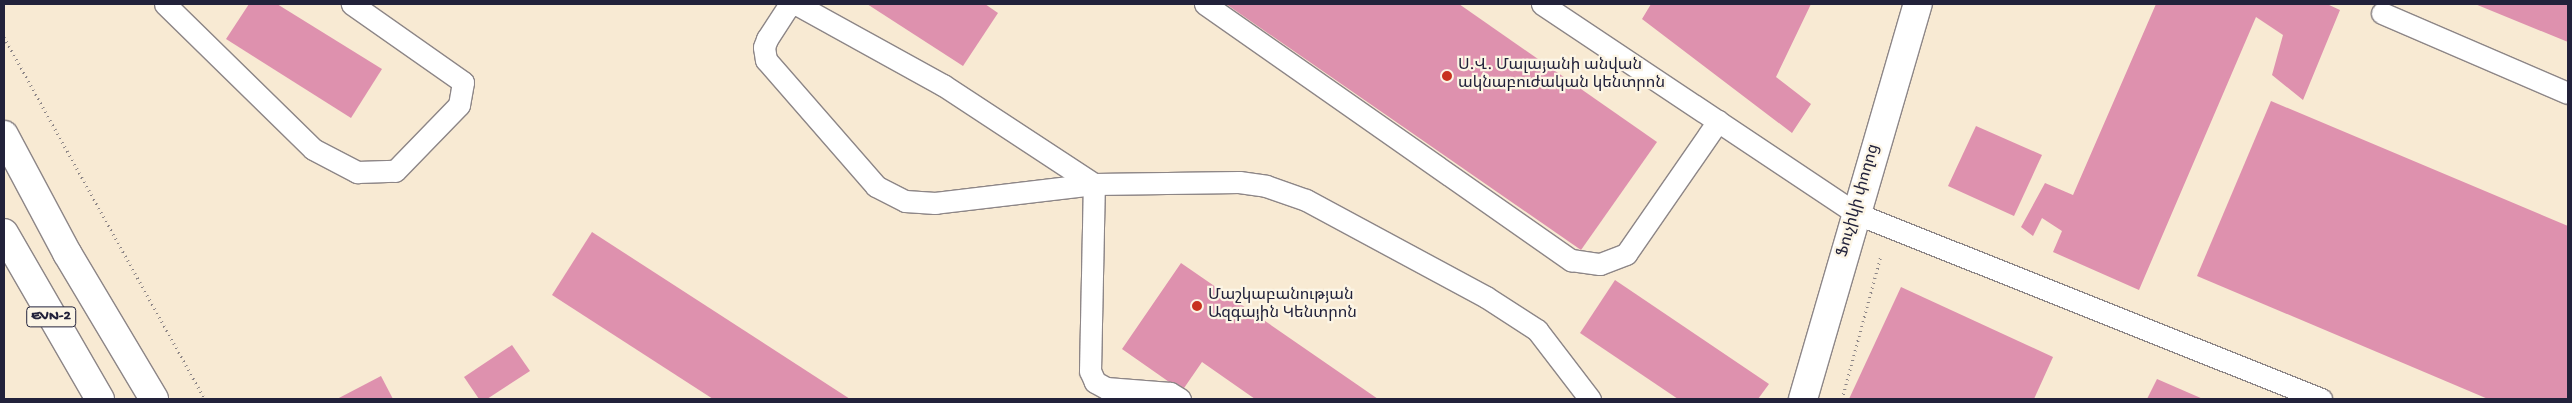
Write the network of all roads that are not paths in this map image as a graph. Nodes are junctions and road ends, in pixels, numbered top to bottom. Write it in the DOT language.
graph roads {
  1 [pos="165,4"];
  2 [pos="352,4"];
  3 [pos="1205,4"];
  4 [pos="1542,4"];
  5 [pos="1918,4"];
  6 [pos="2382,13"];
  7 [pos="2568,94"];
  8 [pos="1718,121"];
  9 [pos="4,135"];
  10 [pos="1094,184"];
  11 [pos="1856,213"];
  12 [pos="4,232"];
  13 [pos="100,399"];
  14 [pos="154,399"];
  15 [pos="1180,399"];
  16 [pos="1590,399"];
  17 [pos="1803,399"];
  18 [pos="2321,399"];
  1 -- 2 [label="lane"];
  3 -- 8 [label="lane"];
  4 -- 8 [label="lane"];
  5 -- 11 [label="main road, Ֆուչիկի փողոց"];
  6 -- 7 [label="lane"];
  8 -- 11 [label="lane"];
  9 -- 14 [label="main road"];
  10 -- 10 [label="lane"];
  10 -- 15 [label="lane"];
  10 -- 16 [label="lane"];
  11 -- 17 [label="main road, Ֆուչիկի փողոց"];
  11 -- 18 [label="lane"];
  12 -- 13 [label="main road, EVN-2"];
}
